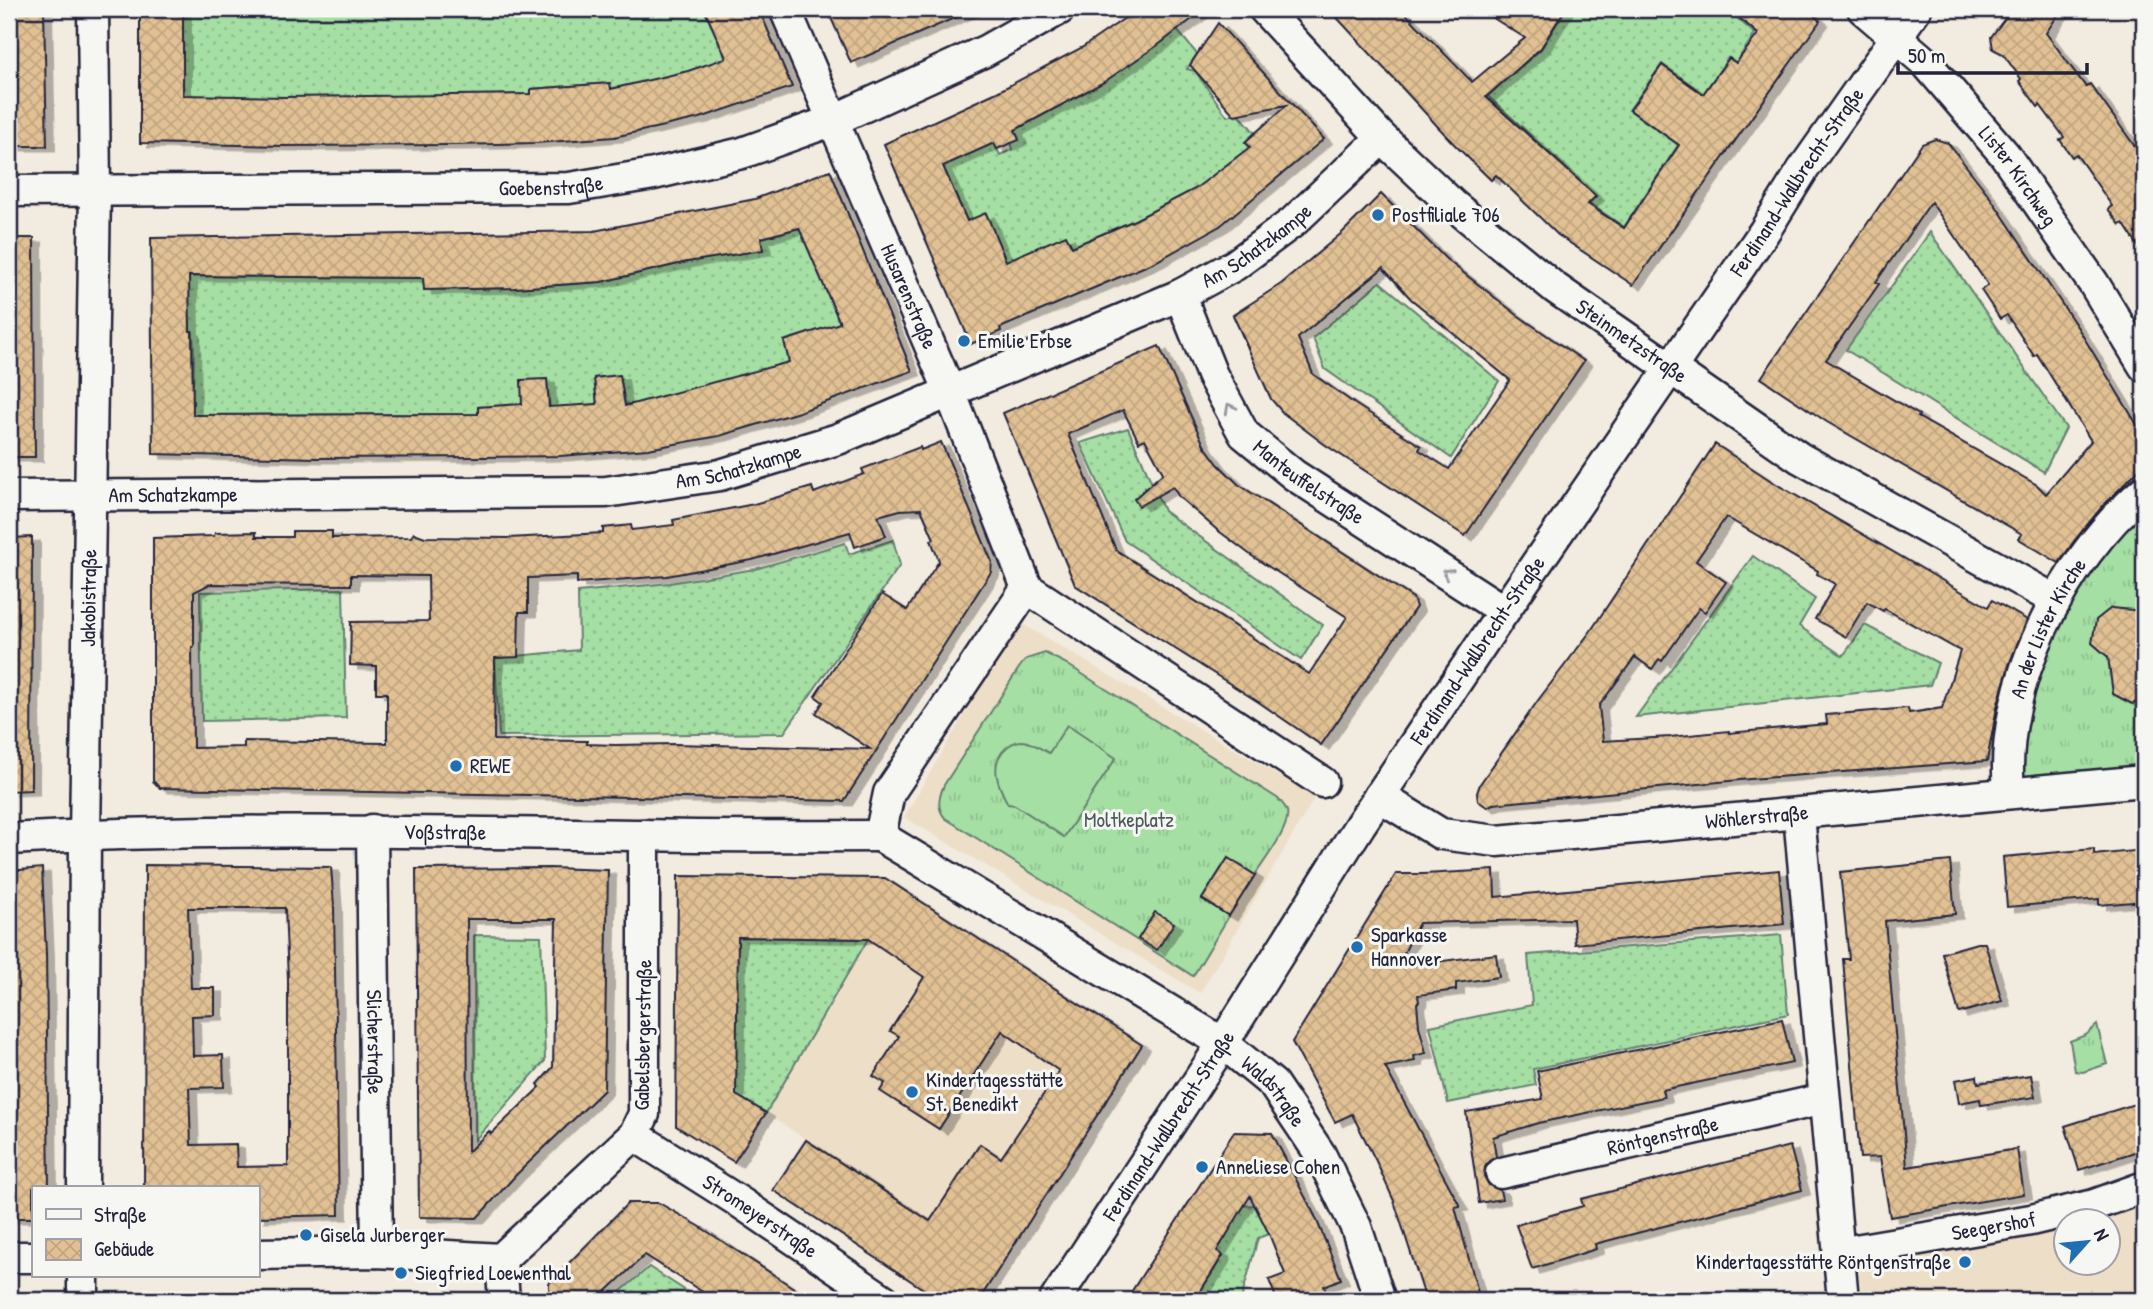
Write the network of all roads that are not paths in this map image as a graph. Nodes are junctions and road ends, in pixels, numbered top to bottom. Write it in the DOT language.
graph roads {
  1 [pos="93,9"];
  2 [pos="785,9"];
  3 [pos="1060,9"];
  4 [pos="1264,9"];
  5 [pos="1863,9"];
  6 [pos="1916,9"];
  7 [pos="1896,39"];
  8 [pos="834,120"];
  9 [pos="1382,138"];
  10 [pos="95,189"];
  11 [pos="9,191"];
  12 [pos="1180,295"];
  13 [pos="2144,366"];
  14 [pos="1670,367"];
  15 [pos="950,392"];
  16 [pos="2144,491"];
  17 [pos="91,495"];
  18 [pos="9,496"];
  19 [pos="1027,588"];
  20 [pos="2055,600"];
  21 [pos="1504,611"];
  22 [pos="2144,781"];
  23 [pos="1322,782"];
  24 [pos="2009,793"];
  25 [pos="1379,796"];
  26 [pos="1799,814"];
  27 [pos="372,830"];
  28 [pos="85,835"];
  29 [pos="644,835"];
  30 [pos="880,836"];
  31 [pos="9,839"];
  32 [pos="1223,1042"];
  33 [pos="1824,1099"];
  34 [pos="634,1135"];
  35 [pos="1501,1173"];
  36 [pos="83,1186"];
  37 [pos="2144,1187"];
  38 [pos="377,1252"];
  39 [pos="1838,1253"];
  40 [pos="259,1254"];
  41 [pos="9,1257"];
  42 [pos="32,1257"];
  43 [pos="501,1259"];
  44 [pos="83,1278"];
  45 [pos="83,1300"];
  46 [pos="504,1300"];
  47 [pos="884,1300"];
  48 [pos="1055,1300"];
  49 [pos="1380,1300"];
  50 [pos="1843,1300"];
  1 -- 10 [label="street, Jakobistraße"];
  2 -- 8 [label="street, Husarenstraße"];
  3 -- 8 [label="street, Goebenstraße"];
  4 -- 9 [label="street, Steinmetzstraße"];
  5 -- 7 [label="street, Lister Kirchweg"];
  6 -- 7 [label="street, Ferdinand-Wallbrecht-Straße"];
  7 -- 13 [label="street, Lister Kirchweg"];
  7 -- 14 [label="street, Ferdinand-Wallbrecht-Straße"];
  8 -- 10 [label="street, Goebenstraße"];
  8 -- 15 [label="street, Husarenstraße"];
  9 -- 12 [label="street, Am Schatzkampe"];
  9 -- 14 [label="street, Steinmetzstraße"];
  10 -- 11 [label="street, Goebenstraße"];
  10 -- 17 [label="street, Jakobistraße"];
  12 -- 15 [label="street, Am Schatzkampe"];
  21 -- 12 [label="street, Manteuffelstraße, one-way"];
  14 -- 20 [label="street, Steinmetzstraße"];
  14 -- 21 [label="street, Ferdinand-Wallbrecht-Straße"];
  15 -- 17 [label="street, Am Schatzkampe"];
  15 -- 19 [label="street, Husarenstraße"];
  16 -- 20 [label="street, An der Lister Kirche"];
  17 -- 18 [label="street, Am Schatzkampe"];
  17 -- 28 [label="street, Jakobistraße"];
  19 -- 23 [label="street"];
  19 -- 30 [label="street"];
  20 -- 24 [label="street, An der Lister Kirche"];
  21 -- 25 [label="street, Ferdinand-Wallbrecht-Straße"];
  22 -- 24 [label="street, Wöhlerstraße"];
  24 -- 26 [label="street, Wöhlerstraße"];
  25 -- 26 [label="street, Wöhlerstraße"];
  25 -- 32 [label="street, Ferdinand-Wallbrecht-Straße"];
  26 -- 33 [label="street"];
  27 -- 28 [label="street, Voßstraße"];
  27 -- 29 [label="street, Voßstraße"];
  27 -- 38 [label="street, Slicherstraße"];
  28 -- 31 [label="street, Voßstraße"];
  28 -- 36 [label="street, Jakobistraße"];
  29 -- 30 [label="street, Voßstraße"];
  29 -- 34 [label="street, Gabelsbergerstraße"];
  30 -- 32 [label="street"];
  32 -- 48 [label="street, Ferdinand-Wallbrecht-Straße"];
  32 -- 49 [label="street, Waldstraße"];
  33 -- 35 [label="street, Röntgenstraße"];
  33 -- 39 [label="street"];
  34 -- 43 [label="street, Gabelsbergerstraße"];
  34 -- 47 [label="street, Stromeyerstraße"];
  37 -- 39 [label="street, Seegershof"];
  38 -- 40 [label="street"];
  38 -- 43 [label="street"];
  39 -- 50 [label="street"];
  41 -- 42 [label="street"];
  43 -- 46 [label="street"];
  44 -- 45 [label="street"];
}
